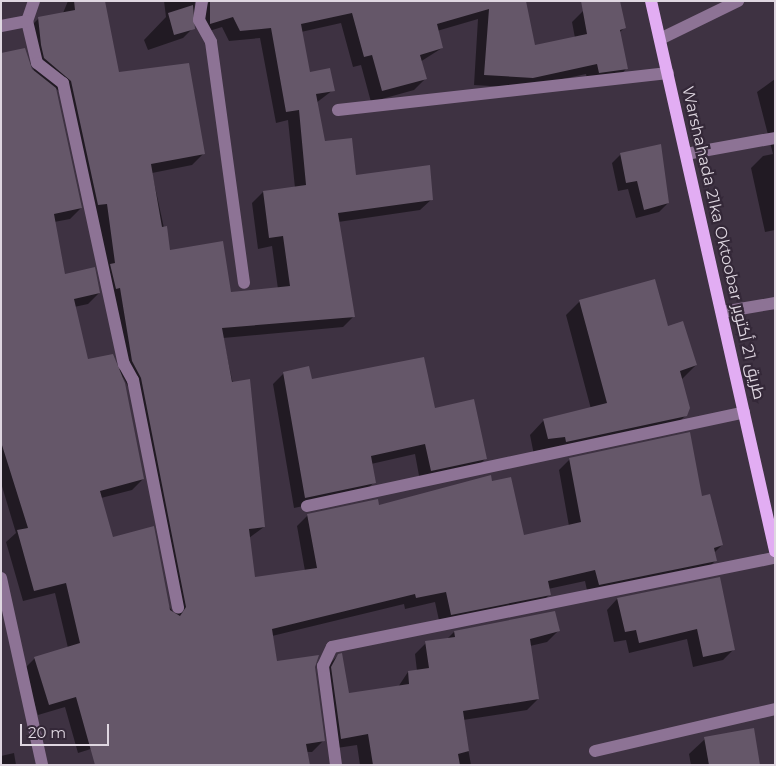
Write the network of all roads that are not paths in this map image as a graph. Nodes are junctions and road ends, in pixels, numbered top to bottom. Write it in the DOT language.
graph roads {
  1 [pos="34,1"];
  2 [pos="202,1"];
  3 [pos="651,1"];
  4 [pos="738,1"];
  5 [pos="27,21"];
  6 [pos="1,26"];
  7 [pos="660,39"];
  8 [pos="668,73"];
  9 [pos="338,110"];
  10 [pos="775,138"];
  11 [pos="686,154"];
  12 [pos="244,284"];
  13 [pos="775,303"];
  14 [pos="722,312"];
  15 [pos="744,412"];
  16 [pos="307,506"];
  17 [pos="775,551"];
  18 [pos="775,558"];
  19 [pos="1,578"];
  20 [pos="178,608"];
  21 [pos="775,709"];
  22 [pos="595,751"];
  23 [pos="42,765"];
  24 [pos="336,765"];
  1 -- 5 [label="street"];
  2 -- 12 [label="street"];
  3 -- 7 [label="main road, Warshahada 21ka Oktoobar طريق 21 أكتوبر"];
  4 -- 7 [label="street"];
  5 -- 6 [label="street"];
  5 -- 20 [label="street"];
  7 -- 8 [label="main road, Warshahada 21ka Oktoobar طريق 21 أكتوبر"];
  8 -- 9 [label="street"];
  8 -- 11 [label="main road, Warshahada 21ka Oktoobar طريق 21 أكتوبر"];
  10 -- 11 [label="street"];
  11 -- 14 [label="main road, Warshahada 21ka Oktoobar طريق 21 أكتوبر"];
  13 -- 14 [label="street"];
  14 -- 15 [label="main road, Warshahada 21ka Oktoobar طريق 21 أكتوبر"];
  15 -- 16 [label="street"];
  15 -- 17 [label="main road, Warshahada 21ka Oktoobar طريق 21 أكتوبر"];
  18 -- 24 [label="street"];
  19 -- 23 [label="street"];
  21 -- 22 [label="street"];
}
